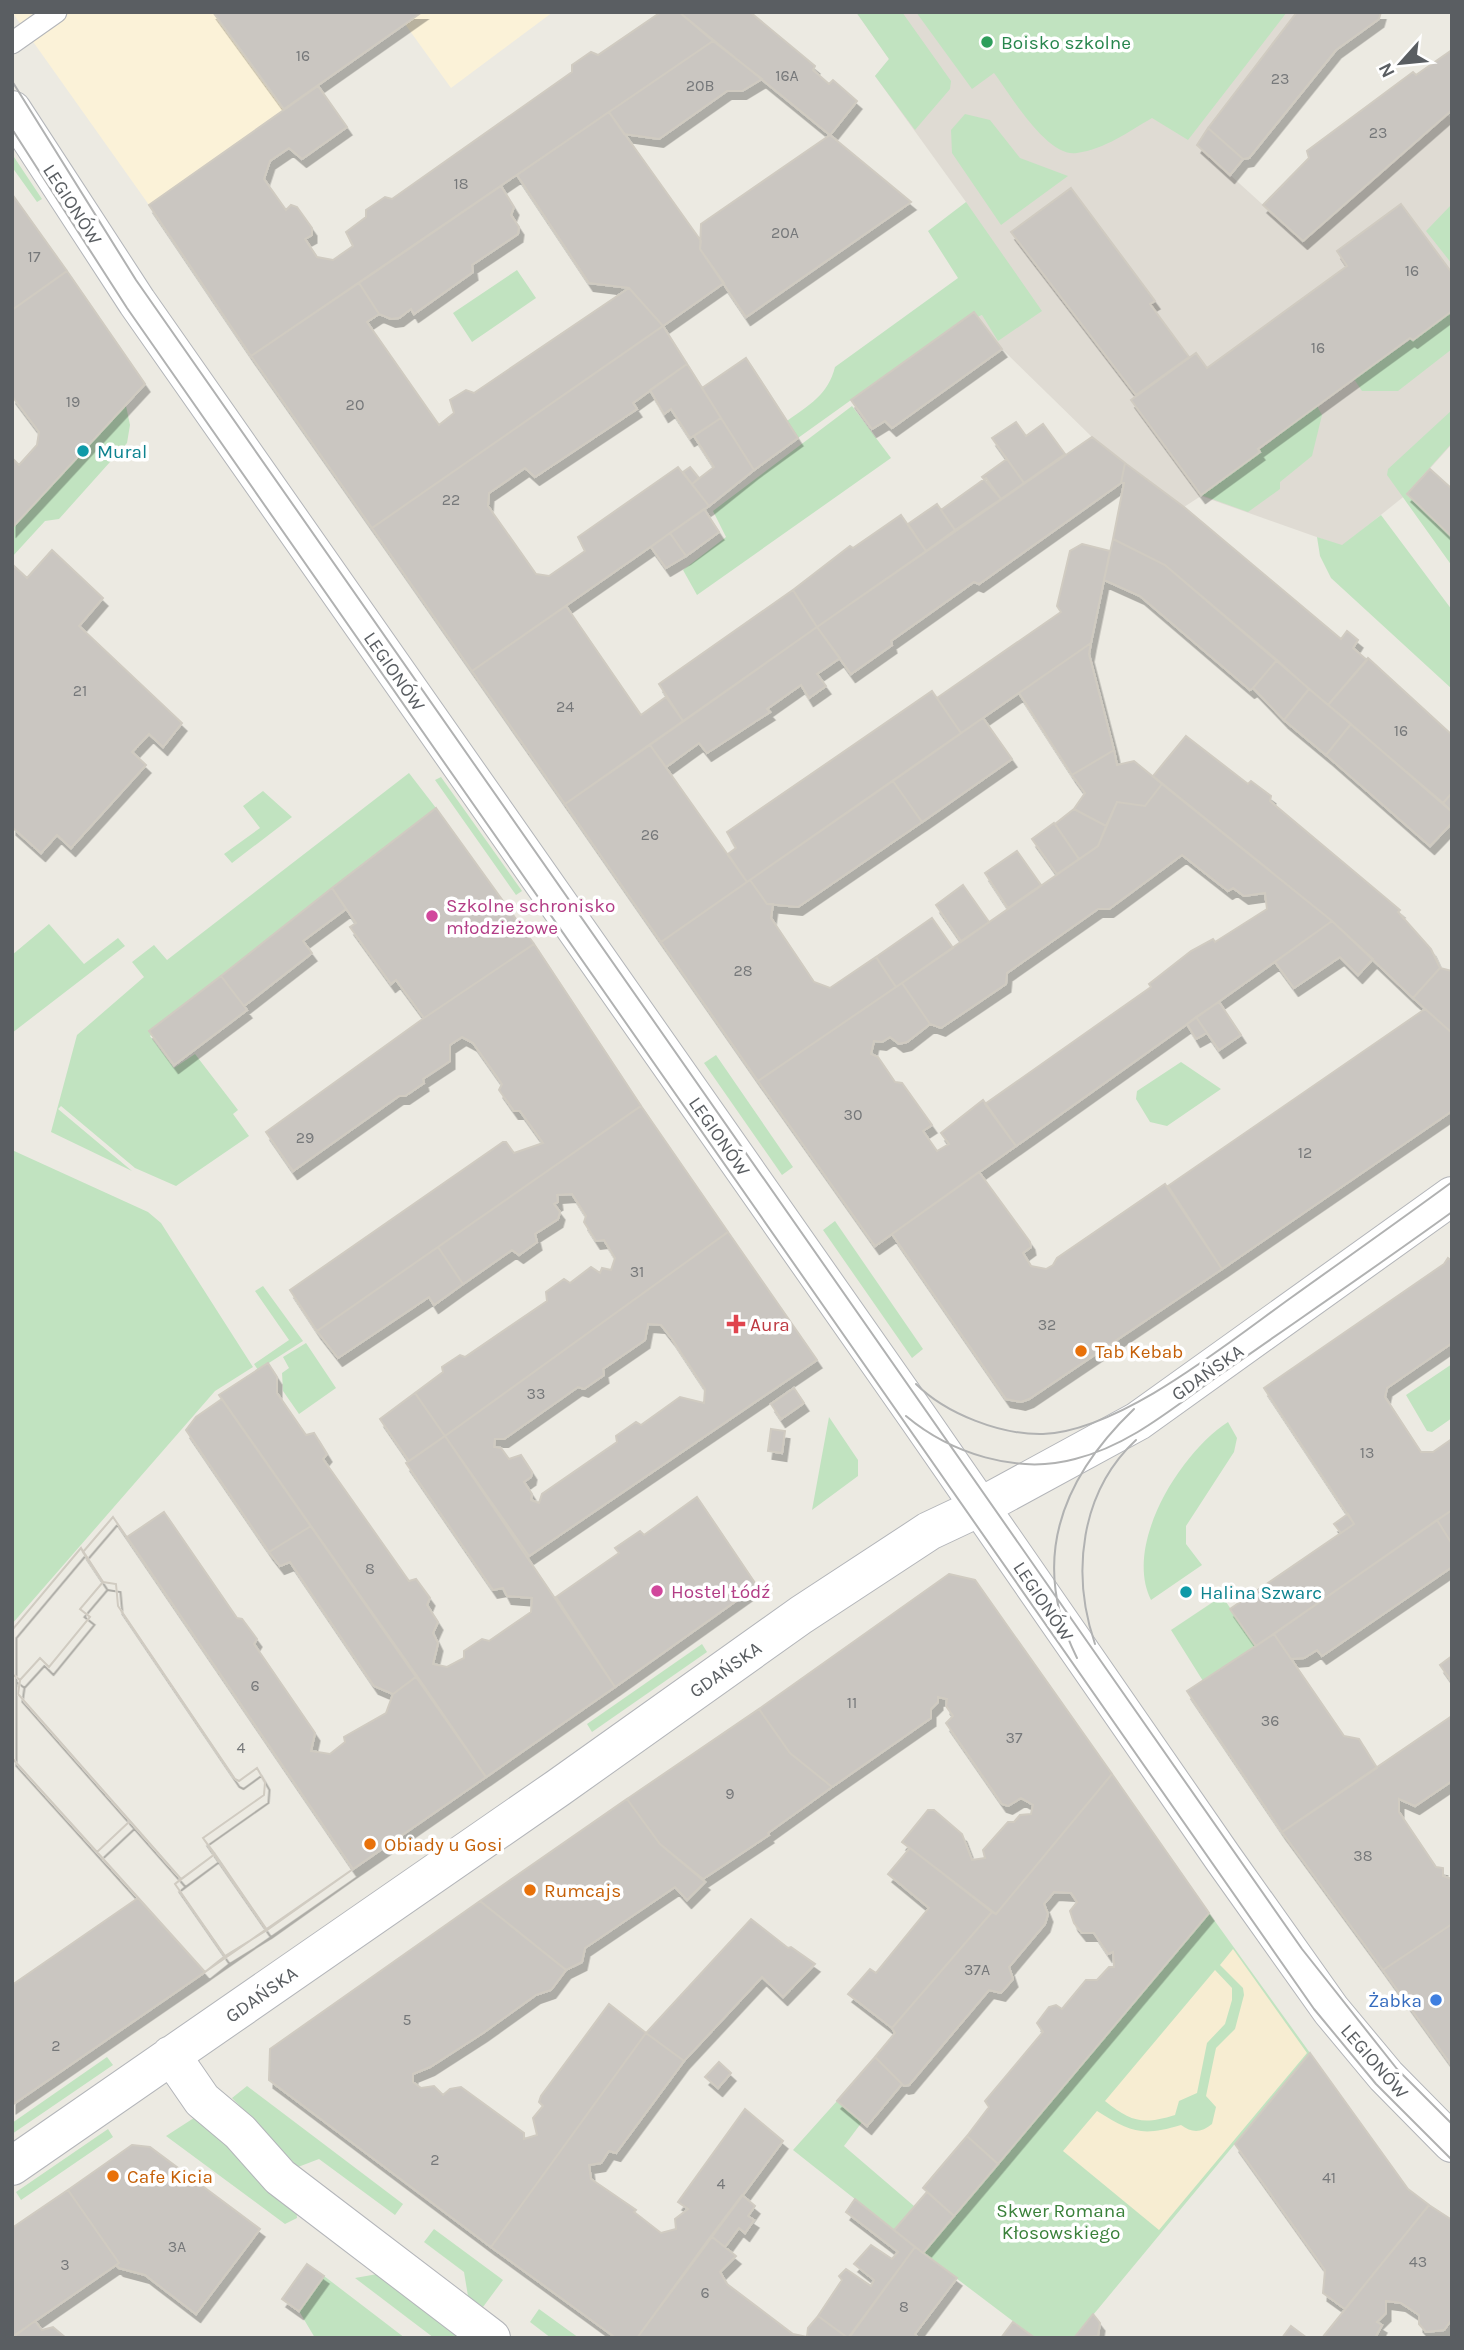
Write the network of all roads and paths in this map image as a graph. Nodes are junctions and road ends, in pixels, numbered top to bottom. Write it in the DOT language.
graph roads {
  1 [pos="56,12"];
  2 [pos="12,43"];
  3 [pos="12,110"];
  4 [pos="1452,1196"];
  5 [pos="980,1507"];
  6 [pos="171,2055"];
  7 [pos="1452,2143"];
  8 [pos="12,2166"];
  9 [pos="491,2338"];
  1 -- 2 [label="lane"];
  3 -- 5 [label="street, LEGIONÓW"];
  4 -- 5 [label="street, GDAŃSKA"];
  5 -- 6 [label="street, GDAŃSKA"];
  5 -- 7 [label="street, LEGIONÓW"];
  6 -- 8 [label="street, GDAŃSKA"];
  6 -- 9 [label="street"];
}
